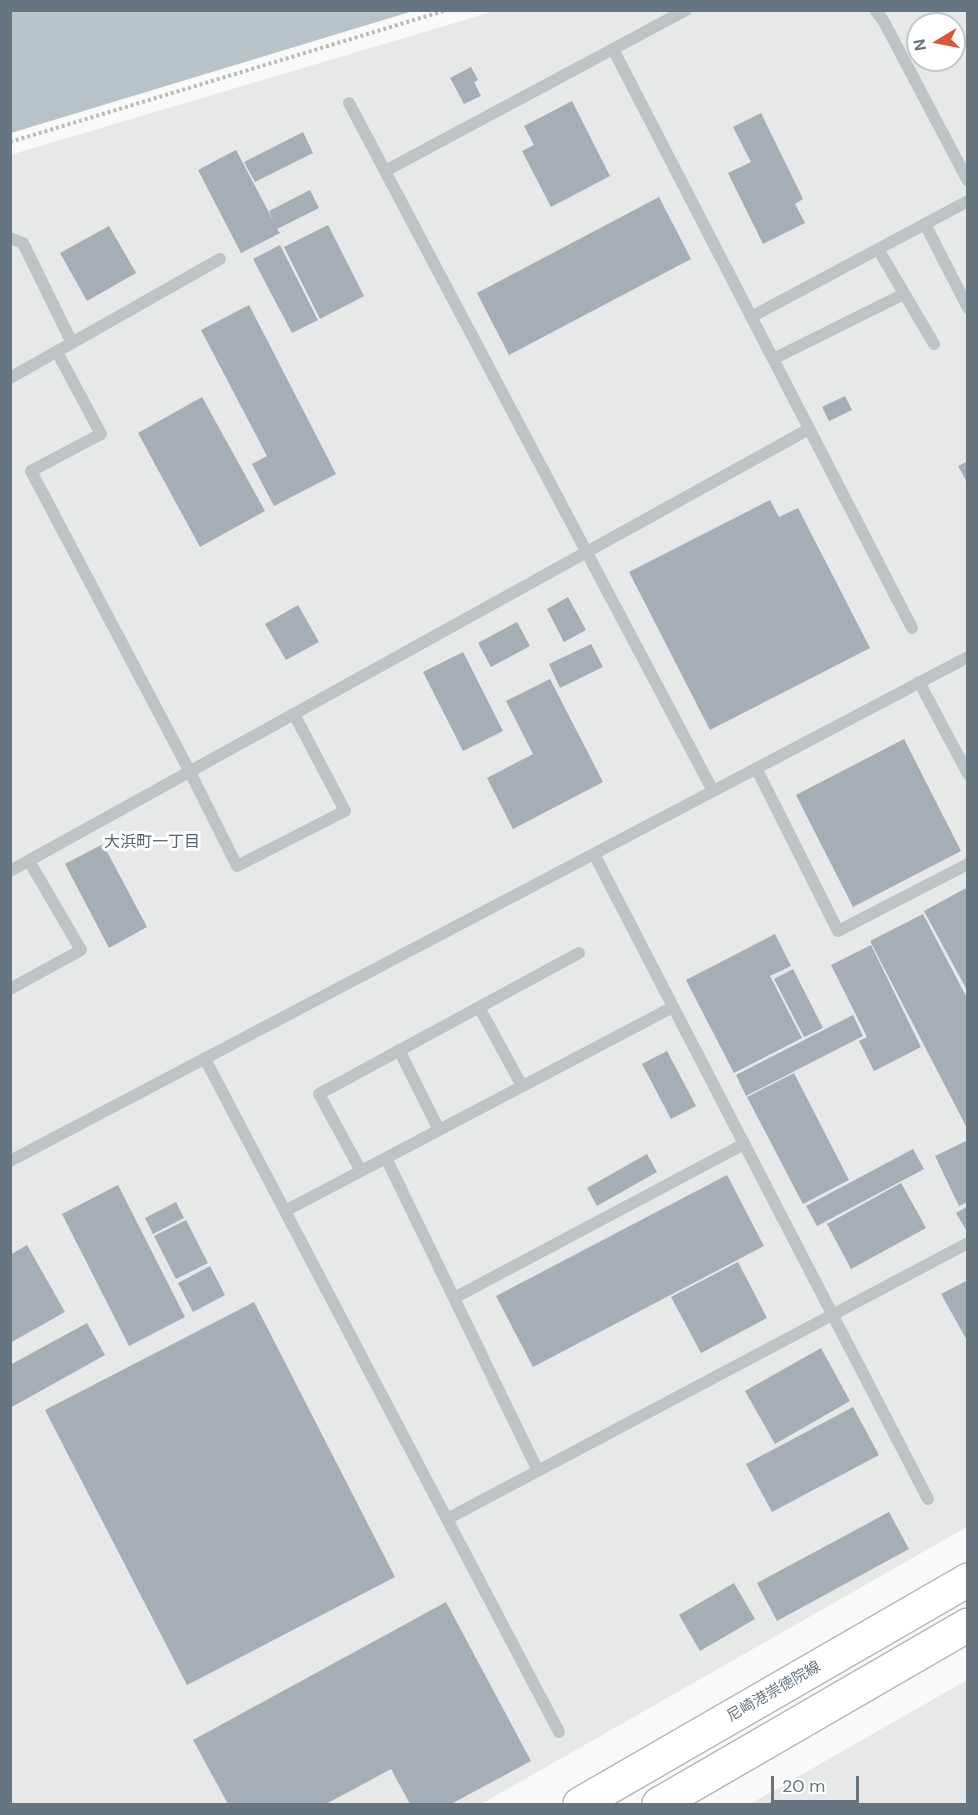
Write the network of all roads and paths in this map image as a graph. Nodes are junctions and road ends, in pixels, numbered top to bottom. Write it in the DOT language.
graph roads {
  1 [pos="447,10"];
  2 [pos="686,10"];
  3 [pos="875,10"];
  4 [pos="613,49"];
  5 [pos="349,103"];
  6 [pos="10,142"];
  7 [pos="385,171"];
  8 [pos="968,181"];
  9 [pos="968,201"];
  10 [pos="925,224"];
  11 [pos="10,238"];
  12 [pos="878,249"];
  13 [pos="220,259"];
  14 [pos="904,294"];
  15 [pos="968,308"];
  16 [pos="751,316"];
  17 [pos="72,343"];
  18 [pos="934,344"];
  19 [pos="57,352"];
  20 [pos="773,359"];
  21 [pos="10,378"];
  22 [pos="809,429"];
  23 [pos="586,552"];
  24 [pos="912,628"];
  25 [pos="968,657"];
  26 [pos="919,682"];
  27 [pos="294,714"];
  28 [pos="756,768"];
  29 [pos="190,772"];
  30 [pos="968,774"];
  31 [pos="713,791"];
  32 [pos="594,854"];
  33 [pos="29,861"];
  34 [pos="968,864"];
  35 [pos="10,871"];
  36 [pos="579,953"];
  37 [pos="10,989"];
  38 [pos="479,1007"];
  39 [pos="673,1007"];
  40 [pos="399,1050"];
  41 [pos="205,1059"];
  42 [pos="522,1086"];
  43 [pos="439,1130"];
  44 [pos="744,1144"];
  45 [pos="386,1158"];
  46 [pos="10,1161"];
  47 [pos="361,1171"];
  48 [pos="285,1210"];
  49 [pos="968,1243"];
  50 [pos="454,1298"];
  51 [pos="834,1316"];
  52 [pos="538,1471"];
  53 [pos="928,1499"];
  54 [pos="447,1519"];
  55 [pos="968,1580"];
  56 [pos="968,1625"];
  57 [pos="559,1732"];
  58 [pos="580,1804"];
  59 [pos="659,1804"];
  1 -- 6 [label="path"];
  2 -- 4 [label="lane"];
  3 -- 8 [label="lane"];
  4 -- 7 [label="lane"];
  4 -- 16 [label="lane"];
  5 -- 7 [label="lane"];
  7 -- 23 [label="lane"];
  9 -- 10 [label="lane"];
  10 -- 12 [label="lane"];
  10 -- 15 [label="lane"];
  11 -- 17 [label="lane"];
  12 -- 14 [label="lane"];
  12 -- 16 [label="lane"];
  13 -- 17 [label="lane"];
  14 -- 18 [label="lane"];
  14 -- 20 [label="lane"];
  16 -- 20 [label="lane"];
  17 -- 19 [label="lane"];
  19 -- 21 [label="lane"];
  19 -- 29 [label="lane"];
  20 -- 22 [label="lane"];
  22 -- 23 [label="lane"];
  22 -- 24 [label="lane"];
  23 -- 27 [label="lane"];
  23 -- 31 [label="lane"];
  25 -- 26 [label="lane"];
  26 -- 28 [label="lane"];
  26 -- 30 [label="lane"];
  27 -- 29 [label="lane"];
  27 -- 29 [label="lane"];
  28 -- 31 [label="lane"];
  28 -- 34 [label="lane"];
  29 -- 33 [label="lane"];
  31 -- 32 [label="lane"];
  32 -- 39 [label="lane"];
  32 -- 41 [label="lane"];
  33 -- 35 [label="lane"];
  33 -- 37 [label="lane"];
  36 -- 38 [label="lane"];
  38 -- 40 [label="lane"];
  38 -- 42 [label="lane"];
  39 -- 42 [label="lane"];
  39 -- 44 [label="lane"];
  40 -- 43 [label="lane"];
  40 -- 47 [label="lane"];
  41 -- 46 [label="lane"];
  41 -- 48 [label="lane"];
  42 -- 43 [label="lane"];
  43 -- 45 [label="lane"];
  44 -- 50 [label="lane"];
  44 -- 51 [label="lane"];
  45 -- 47 [label="lane"];
  45 -- 50 [label="lane"];
  47 -- 48 [label="lane"];
  48 -- 54 [label="lane"];
  49 -- 51 [label="lane"];
  50 -- 52 [label="lane"];
  51 -- 52 [label="lane"];
  51 -- 53 [label="lane"];
  52 -- 54 [label="lane"];
  54 -- 57 [label="lane"];
  55 -- 58 [label="main road, 尼崎港崇徳院線"];
  56 -- 59 [label="main road"];
}
